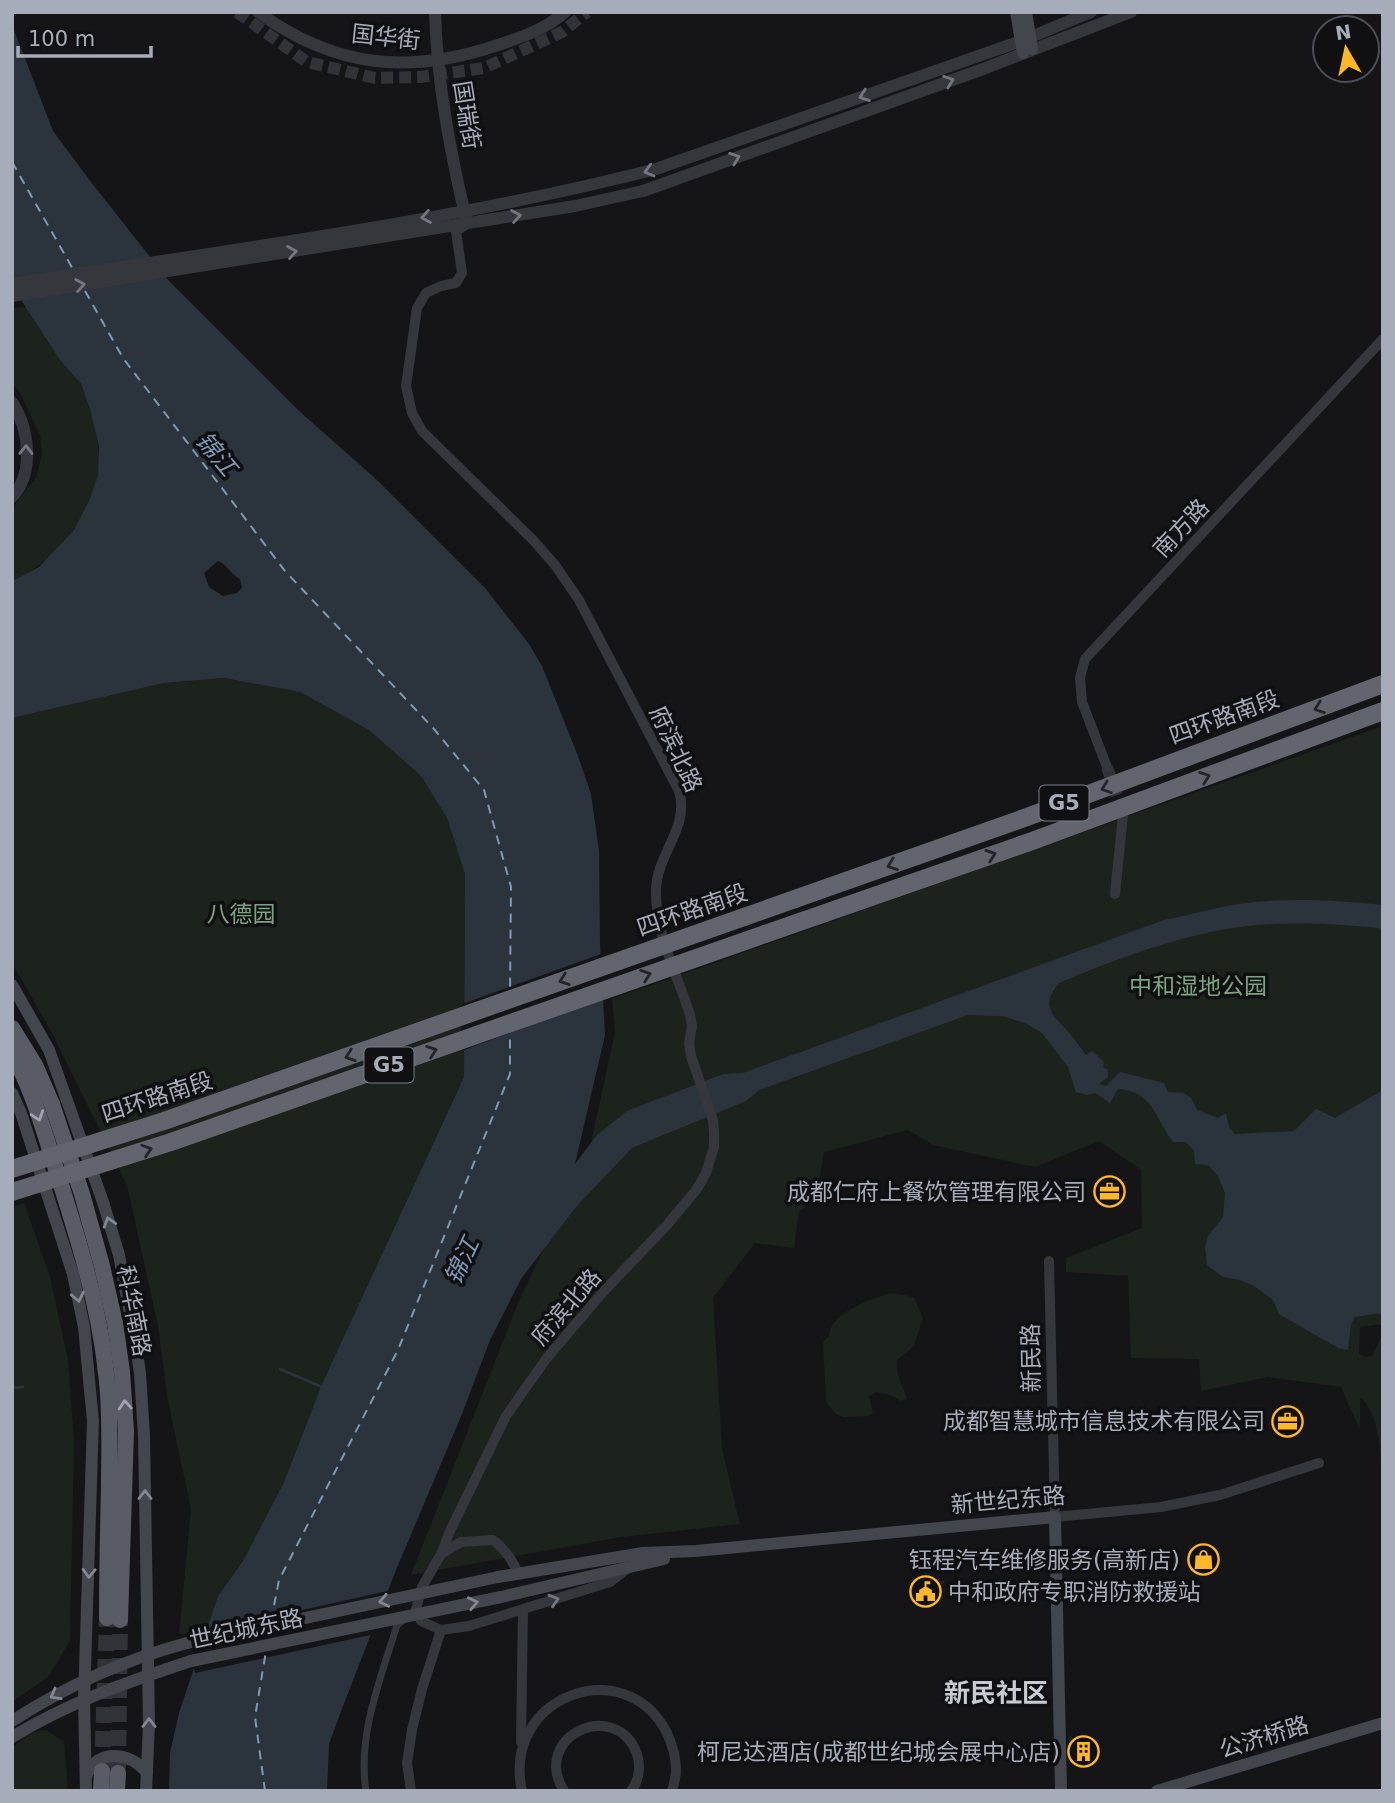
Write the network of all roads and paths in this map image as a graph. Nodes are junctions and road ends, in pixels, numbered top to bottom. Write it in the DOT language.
graph roads {
  1 [pos="258,12"];
  2 [pos="435,12"];
  3 [pos="565,12"];
  4 [pos="1016,12"];
  5 [pos="1026,12"];
  6 [pos="1091,12"];
  7 [pos="1131,12"];
  8 [pos="1027,45"];
  9 [pos="437,62"];
  10 [pos="466,217"];
  11 [pos="192,261"];
  12 [pos="12,284"];
  13 [pos="12,296"];
  14 [pos="1383,340"];
  15 [pos="12,402"];
  16 [pos="12,497"];
  17 [pos="1383,684"];
  18 [pos="1383,711"];
  19 [pos="1107,767"];
  20 [pos="1123,815"];
  21 [pos="1115,894"];
  22 [pos="12,985"];
  23 [pos="12,1028"];
  24 [pos="12,1053"];
  25 [pos="35,1065"];
  26 [pos="12,1093"];
  27 [pos="76,1126"];
  28 [pos="12,1169"];
  29 [pos="12,1192"];
  30 [pos="1049,1261"];
  31 [pos="107,1374"];
  32 [pos="93,1421"];
  33 [pos="1319,1463"];
  34 [pos="1055,1517"];
  35 [pos="695,1552"];
  36 [pos="441,1553"];
  37 [pos="631,1566"];
  38 [pos="518,1573"];
  39 [pos="498,1577"];
  40 [pos="501,1597"];
  41 [pos="416,1609"];
  42 [pos="523,1610"];
  43 [pos="441,1630"];
  44 [pos="147,1654"];
  45 [pos="147,1675"];
  46 [pos="85,1678"];
  47 [pos="84,1700"];
  48 [pos="12,1721"];
  49 [pos="1383,1723"];
  50 [pos="12,1737"];
  51 [pos="522,1747"];
  52 [pos="147,1772"];
  53 [pos="85,1785"];
  54 [pos="635,1789"];
  55 [pos="101,1791"];
  56 [pos="117,1791"];
  57 [pos="146,1791"];
  58 [pos="366,1791"];
  59 [pos="411,1791"];
  60 [pos="522,1791"];
  61 [pos="564,1791"];
  62 [pos="672,1791"];
  63 [pos="1060,1791"];
  64 [pos="1157,1791"];
  1 -- 9 [label="street, 国华街"];
  2 -- 9 [label="street, 国瑞街"];
  3 -- 9 [label="street, 国华街"];
  4 -- 8 [label="main road"];
  5 -- 8 [label="main road"];
  6 -- 8 [label="street"];
  7 -- 8 [label="street"];
  8 -- 10 [label="street, one-way"];
  10 -- 8 [label="street, one-way"];
  9 -- 10 [label="street, 国瑞街"];
  10 -- 11 [label="street"];
  10 -- 36 [label="street, 府滨北路"];
  11 -- 12 [label="street"];
  13 -- 11 [label="street, one-way"];
  14 -- 19 [label="street, 南方路"];
  16 -- 15 [label="street, one-way"];
  17 -- 28 [label="highway, 四环路南段 / G5, one-way, bridge"];
  29 -- 18 [label="highway, 四环路南段 / G5, one-way, bridge"];
  20 -- 21 [label="street"];
  22 -- 27 [label="main road"];
  23 -- 25 [label="highway, 科华南路"];
  24 -- 31 [label="highway, 科华南路, one-way"];
  25 -- 27 [label="main road"];
  31 -- 25 [label="highway, 科华南路, one-way"];
  26 -- 32 [label="main road, one-way"];
  44 -- 27 [label="main road, one-way"];
  30 -- 34 [label="street, 新民路"];
  31 -- 32 [label="main road"];
  32 -- 46 [label="main road, one-way"];
  33 -- 34 [label="street, 新世纪东路"];
  34 -- 35 [label="main road, 新世纪东路"];
  34 -- 63 [label="main road, 新民路"];
  35 -- 37 [label="main road, 新世纪东路"];
  35 -- 38 [label="main road, 新世纪东路"];
  36 -- 38 [label="street"];
  36 -- 41 [label="street, 府滨北路"];
  37 -- 40 [label="main road, 新世纪东路"];
  42 -- 37 [label="street, 新世纪东路, one-way"];
  38 -- 39 [label="main road, 新世纪东路"];
  39 -- 44 [label="main road, 世纪城东路, one-way, bridge"];
  45 -- 40 [label="main road, 世纪城东路, one-way, bridge"];
  41 -- 43 [label="street"];
  41 -- 58 [label="street, 府滨北路"];
  42 -- 43 [label="street, 新世纪东路"];
  42 -- 51 [label="street"];
  43 -- 59 [label="street"];
  44 -- 45 [label="main road"];
  44 -- 46 [label="main road, 世纪城东路"];
  45 -- 47 [label="main road, 世纪城东路"];
  52 -- 45 [label="main road, one-way"];
  46 -- 47 [label="main road"];
  46 -- 48 [label="main road, 世纪城东路, one-way"];
  47 -- 50 [label="main road, 世纪城东路"];
  47 -- 53 [label="main road"];
  49 -- 64 [label="main road, 公济桥路"];
  51 -- 60 [label="street"];
  51 -- 62 [label="street"];
  52 -- 53 [label="main road"];
  52 -- 57 [label="main road"];
  54 -- 61 [label="street"];
  55 -- 56 [label="highway"];
}
